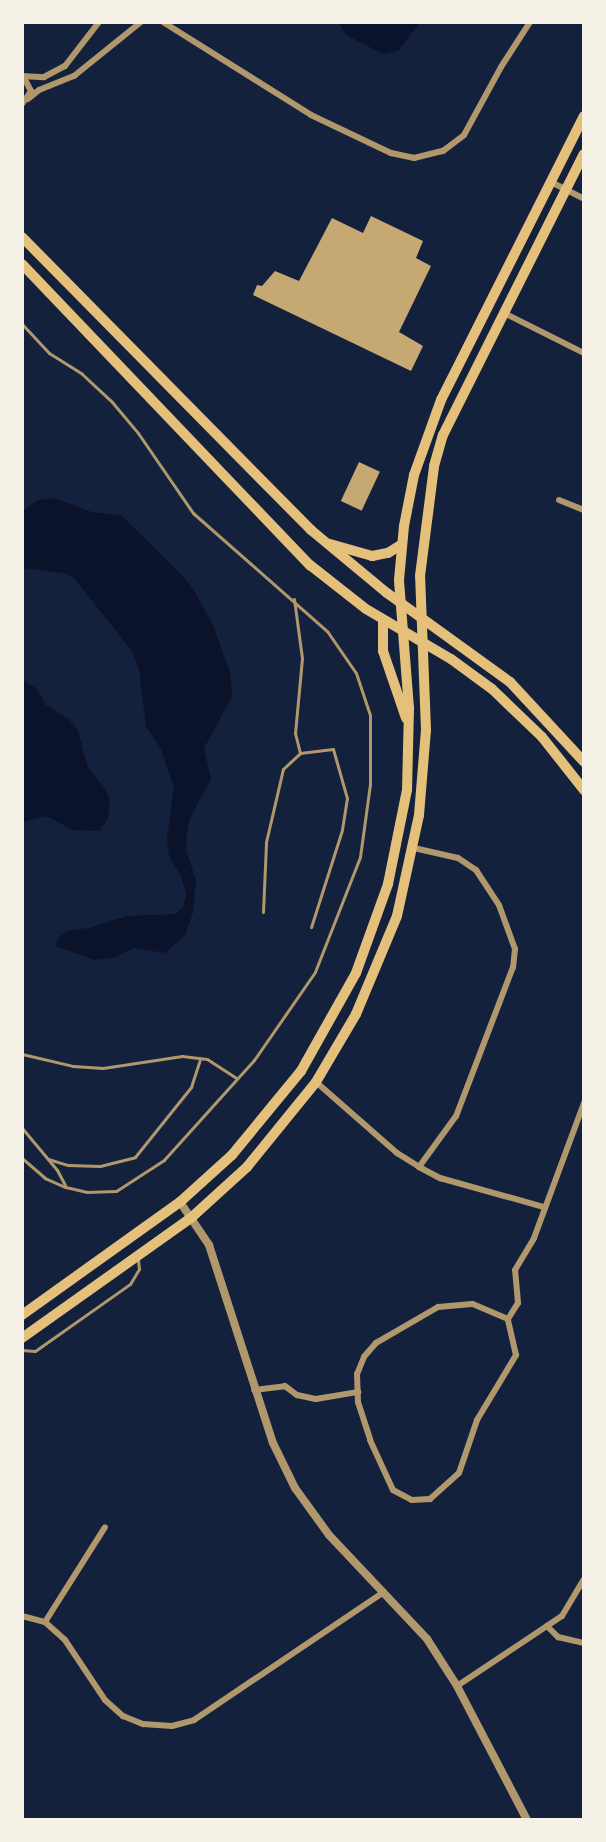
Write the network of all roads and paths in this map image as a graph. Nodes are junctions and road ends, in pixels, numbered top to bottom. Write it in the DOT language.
graph roads {
  1 [pos="99,22"];
  2 [pos="141,22"];
  3 [pos="163,22"];
  4 [pos="175,22"];
  5 [pos="530,22"];
  6 [pos="187,34"];
  7 [pos="22,76"];
  8 [pos="24,103"];
  9 [pos="584,116"];
  10 [pos="584,154"];
  11 [pos="551,182"];
  12 [pos="566,190"];
  13 [pos="584,199"];
  14 [pos="22,237"];
  15 [pos="22,264"];
  16 [pos="504,313"];
  17 [pos="22,324"];
  18 [pos="584,353"];
  19 [pos="559,500"];
  20 [pos="584,510"];
  21 [pos="325,542"];
  22 [pos="401,545"];
  23 [pos="294,599"];
  24 [pos="400,603"];
  25 [pos="421,618"];
  26 [pos="383,621"];
  27 [pos="403,633"];
  28 [pos="421,643"];
  29 [pos="410,731"];
  30 [pos="300,753"];
  31 [pos="584,762"];
  32 [pos="584,790"];
  33 [pos="414,848"];
  34 [pos="263,912"];
  35 [pos="311,927"];
  36 [pos="22,1056"];
  37 [pos="200,1060"];
  38 [pos="236,1078"];
  39 [pos="316,1082"];
  40 [pos="584,1103"];
  41 [pos="22,1128"];
  42 [pos="22,1158"];
  43 [pos="48,1159"];
  44 [pos="419,1167"];
  45 [pos="65,1187"];
  46 [pos="180,1202"];
  47 [pos="544,1207"];
  48 [pos="192,1217"];
  49 [pos="138,1256"];
  50 [pos="22,1315"];
  51 [pos="508,1319"];
  52 [pos="22,1338"];
  53 [pos="22,1350"];
  54 [pos="254,1390"];
  55 [pos="358,1392"];
  56 [pos="105,1527"];
  57 [pos="584,1579"];
  58 [pos="384,1592"];
  59 [pos="22,1616"];
  60 [pos="45,1622"];
  61 [pos="547,1626"];
  62 [pos="584,1643"];
  63 [pos="457,1686"];
  64 [pos="527,1820"];
  1 -- 7 [label="street"];
  2 -- 8 [label="street"];
  3 -- 6 [label="street"];
  4 -- 6 [label="street"];
  5 -- 6 [label="street"];
  7 -- 8 [label="street"];
  9 -- 11 [label="main road"];
  10 -- 12 [label="main road"];
  11 -- 12 [label="street"];
  11 -- 22 [label="main road"];
  12 -- 13 [label="street"];
  12 -- 16 [label="main road"];
  14 -- 21 [label="main road"];
  15 -- 26 [label="main road"];
  16 -- 18 [label="street"];
  16 -- 25 [label="main road"];
  17 -- 23 [label="lane"];
  19 -- 20 [label="street"];
  21 -- 22 [label="main road"];
  21 -- 24 [label="main road"];
  22 -- 24 [label="main road"];
  23 -- 30 [label="lane"];
  23 -- 38 [label="lane"];
  24 -- 25 [label="main road"];
  24 -- 27 [label="main road"];
  25 -- 28 [label="main road"];
  25 -- 31 [label="main road"];
  26 -- 27 [label="main road"];
  26 -- 29 [label="main road"];
  27 -- 28 [label="main road"];
  27 -- 29 [label="main road"];
  28 -- 32 [label="main road"];
  28 -- 33 [label="main road"];
  29 -- 46 [label="main road"];
  30 -- 34 [label="lane"];
  30 -- 35 [label="lane"];
  33 -- 39 [label="main road"];
  33 -- 44 [label="street"];
  36 -- 37 [label="lane"];
  37 -- 38 [label="lane"];
  37 -- 43 [label="lane"];
  38 -- 45 [label="lane"];
  39 -- 44 [label="street"];
  39 -- 48 [label="main road"];
  40 -- 47 [label="street"];
  41 -- 43 [label="lane"];
  42 -- 45 [label="lane"];
  43 -- 45 [label="lane"];
  44 -- 47 [label="street"];
  46 -- 48 [label="street"];
  46 -- 50 [label="main road"];
  47 -- 51 [label="street"];
  48 -- 49 [label="main road"];
  48 -- 54 [label="street"];
  49 -- 52 [label="main road"];
  49 -- 53 [label="lane"];
  51 -- 55 [label="street"];
  51 -- 55 [label="street"];
  54 -- 55 [label="street"];
  54 -- 58 [label="street"];
  56 -- 60 [label="street"];
  57 -- 61 [label="street"];
  58 -- 60 [label="street"];
  58 -- 63 [label="street"];
  59 -- 60 [label="street"];
  61 -- 62 [label="street"];
  61 -- 63 [label="street"];
  63 -- 64 [label="street"];
}
